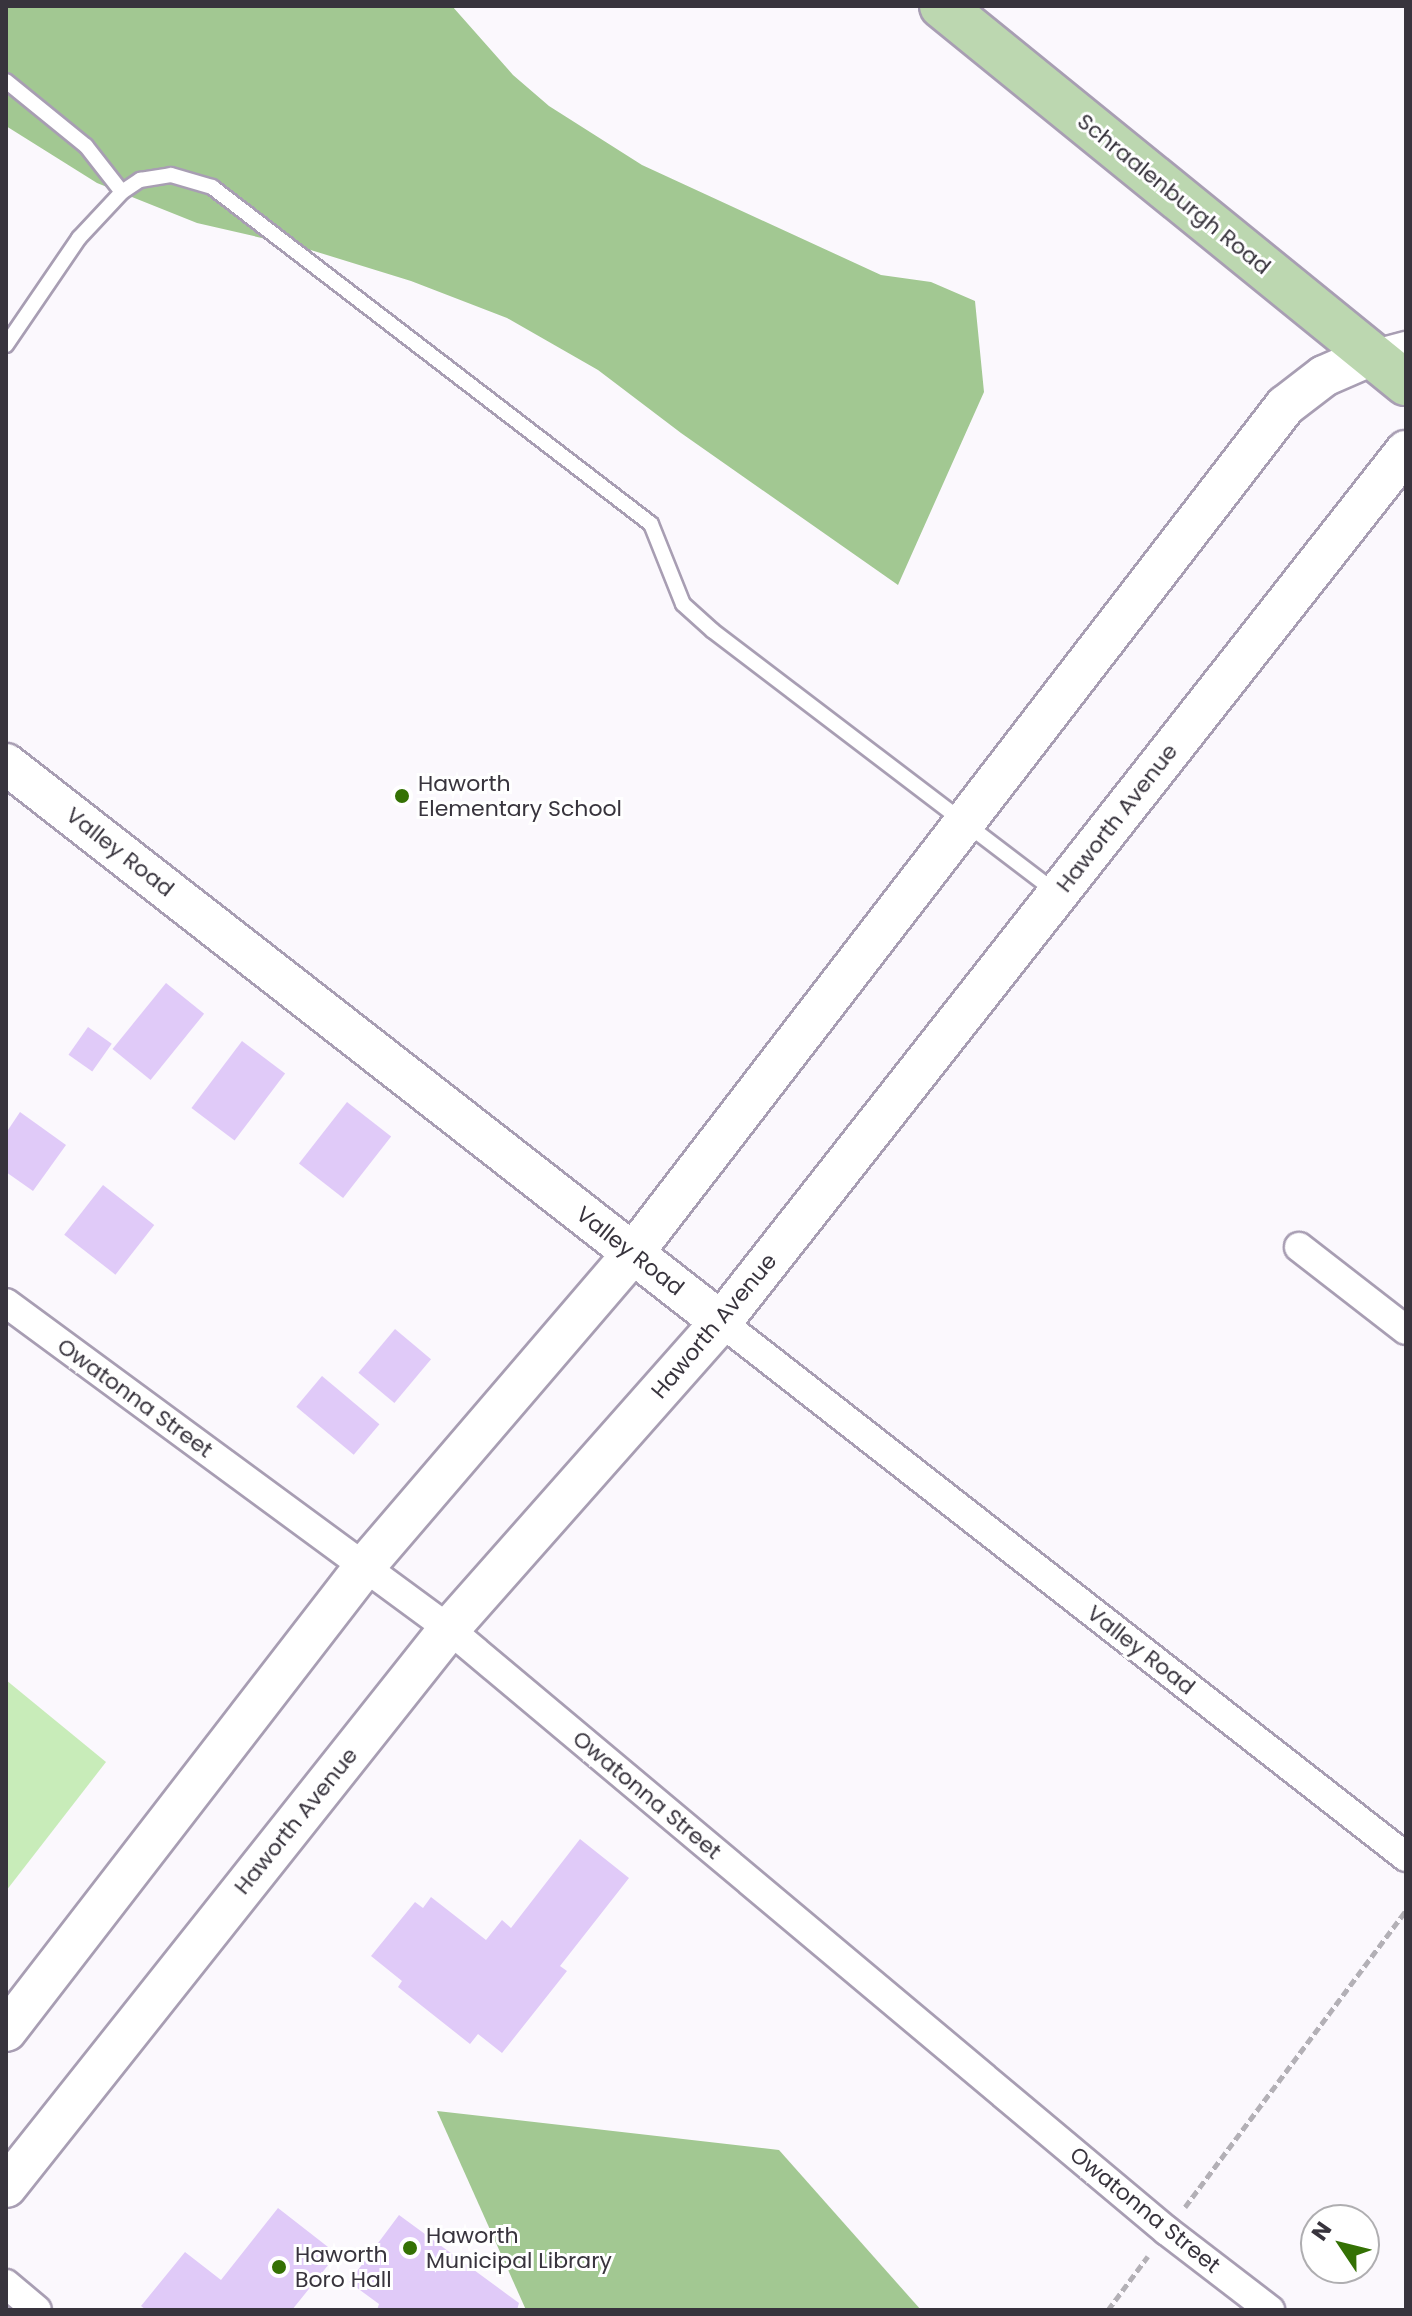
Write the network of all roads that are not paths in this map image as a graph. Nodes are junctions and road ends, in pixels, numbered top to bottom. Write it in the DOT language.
graph roads {
  1 [pos="942,6"];
  2 [pos="6,81"];
  3 [pos="122,192"];
  4 [pos="6,345"];
  5 [pos="1389,350"];
  6 [pos="1406,383"];
  7 [pos="1406,451"];
  8 [pos="6,764"];
  9 [pos="966,821"];
  10 [pos="1058,893"];
  11 [pos="1299,1247"];
  12 [pos="633,1253"];
  13 [pos="6,1303"];
  14 [pos="721,1322"];
  15 [pos="1406,1330"];
  16 [pos="365,1566"];
  17 [pos="449,1629"];
  18 [pos="1406,1857"];
  19 [pos="6,2031"];
  20 [pos="6,2187"];
  21 [pos="6,2284"];
  22 [pos="37,2310"];
  23 [pos="1270,2310"];
  1 -- 5 [label="main road, Schraalenburgh Road"];
  2 -- 3 [label="lane"];
  3 -- 4 [label="lane"];
  3 -- 9 [label="lane"];
  5 -- 6 [label="main road, Schraalenburgh Road"];
  5 -- 9 [label="street"];
  7 -- 10 [label="street, Haworth Avenue"];
  8 -- 12 [label="street, Valley Road"];
  9 -- 10 [label="lane"];
  9 -- 12 [label="street"];
  10 -- 14 [label="street, Haworth Avenue"];
  11 -- 15 [label="street"];
  12 -- 14 [label="street, Valley Road"];
  12 -- 16 [label="street"];
  13 -- 16 [label="street, Owatonna Street"];
  14 -- 17 [label="street, Haworth Avenue"];
  14 -- 18 [label="street, Valley Road"];
  16 -- 17 [label="street, Owatonna Street"];
  16 -- 19 [label="street"];
  17 -- 20 [label="street, Haworth Avenue"];
  17 -- 23 [label="street, Owatonna Street"];
  21 -- 22 [label="street"];
}
